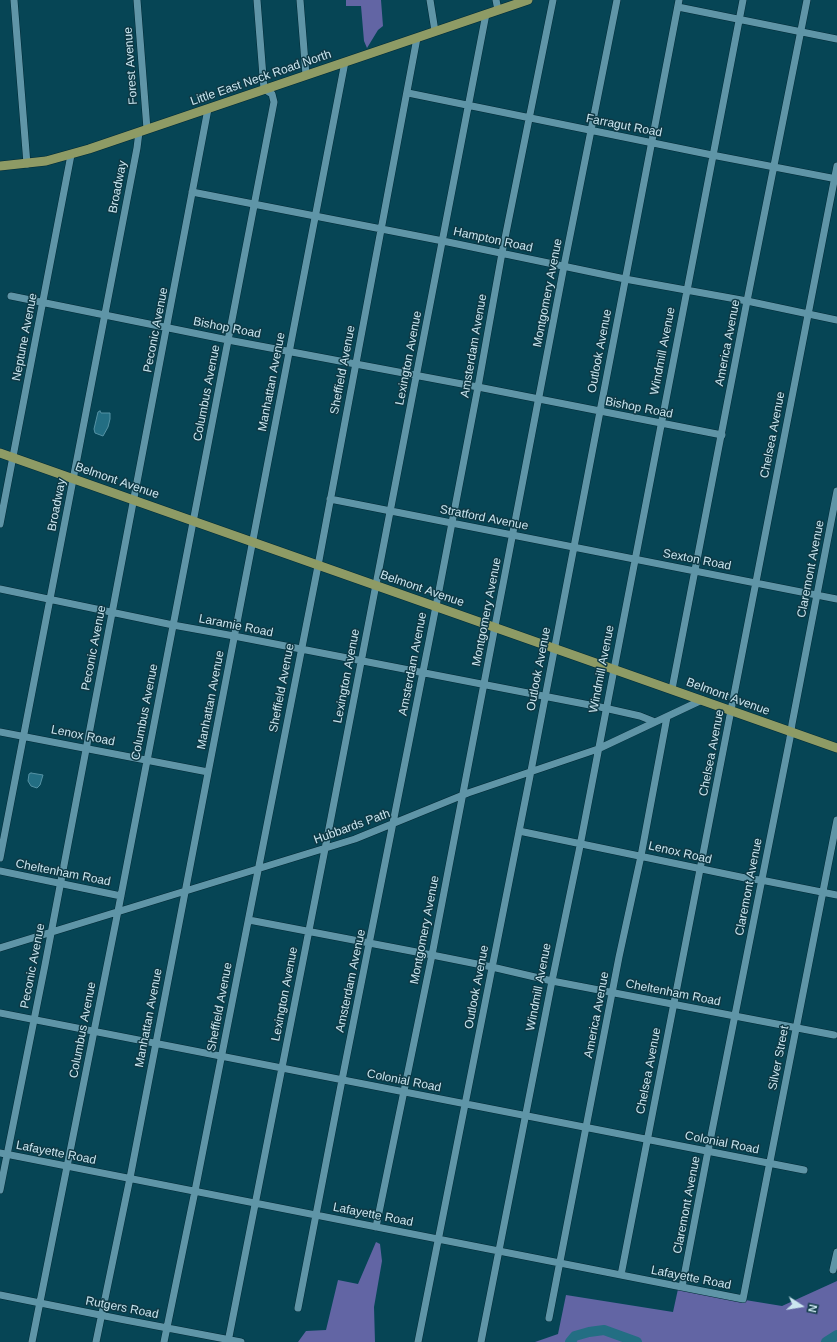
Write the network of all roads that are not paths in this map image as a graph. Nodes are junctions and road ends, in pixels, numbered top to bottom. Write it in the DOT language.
graph roads {
  1 [pos="14,0"];
  2 [pos="137,0"];
  3 [pos="257,0"];
  4 [pos="300,0"];
  5 [pos="430,0"];
  6 [pos="496,0"];
  7 [pos="528,0"];
  8 [pos="553,0"];
  9 [pos="617,0"];
  10 [pos="742,0"];
  11 [pos="807,0"];
  12 [pos="678,3"];
  13 [pos="498,10"];
  14 [pos="486,14"];
  15 [pos="739,19"];
  16 [pos="435,31"];
  17 [pos="801,31"];
  18 [pos="417,38"];
  19 [pos="837,39"];
  20 [pos="345,62"];
  21 [pos="306,75"];
  22 [pos="264,89"];
  23 [pos="408,93"];
  24 [pos="469,105"];
  25 [pos="208,109"];
  26 [pos="530,118"];
  27 [pos="143,131"];
  28 [pos="592,131"];
  29 [pos="651,143"];
  30 [pos="71,155"];
  31 [pos="712,155"];
  32 [pos="27,164"];
  33 [pos="0,166"];
  34 [pos="774,166"];
  35 [pos="837,166"];
  36 [pos="836,178"];
  37 [pos="192,192"];
  38 [pos="254,204"];
  39 [pos="315,216"];
  40 [pos="381,229"];
  41 [pos="443,241"];
  42 [pos="502,253"];
  43 [pos="564,266"];
  44 [pos="625,279"];
  45 [pos="687,289"];
  46 [pos="11,296"];
  47 [pos="747,301"];
  48 [pos="43,303"];
  49 [pos="808,314"];
  50 [pos="105,316"];
  51 [pos="837,320"];
  52 [pos="167,328"];
  53 [pos="228,340"];
  54 [pos="289,351"];
  55 [pos="356,364"];
  56 [pos="416,375"];
  57 [pos="478,387"];
  58 [pos="539,399"];
  59 [pos="599,411"];
  60 [pos="660,423"];
  61 [pos="722,435"];
  62 [pos="0,453"];
  63 [pos="12,457"];
  64 [pos="73,479"];
  65 [pos="837,491"];
  66 [pos="330,499"];
  67 [pos="134,500"];
  68 [pos="390,511"];
  69 [pos="193,521"];
  70 [pos="0,524"];
  71 [pos="452,524"];
  72 [pos="513,535"];
  73 [pos="252,542"];
  74 [pos="573,547"];
  75 [pos="634,559"];
  76 [pos="317,564"];
  77 [pos="695,570"];
  78 [pos="756,582"];
  79 [pos="376,585"];
  80 [pos="0,589"];
  81 [pos="817,595"];
  82 [pos="50,599"];
  83 [pos="837,599"];
  84 [pos="436,607"];
  85 [pos="113,613"];
  86 [pos="173,626"];
  87 [pos="494,627"];
  88 [pos="234,636"];
  89 [pos="554,648"];
  90 [pos="300,649"];
  91 [pos="362,661"];
  92 [pos="613,669"];
  93 [pos="423,673"];
  94 [pos="484,685"];
  95 [pos="672,689"];
  96 [pos="545,696"];
  97 [pos="702,700"];
  98 [pos="606,708"];
  99 [pos="732,711"];
  100 [pos="667,717"];
  101 [pos="655,722"];
  102 [pos="0,732"];
  103 [pos="791,732"];
  104 [pos="24,736"];
  105 [pos="86,748"];
  106 [pos="837,748"];
  107 [pos="598,749"];
  108 [pos="147,760"];
  109 [pos="208,772"];
  110 [pos="530,772"];
  111 [pos="462,796"];
  112 [pos="837,820"];
  113 [pos="393,824"];
  114 [pos="519,830"];
  115 [pos="580,843"];
  116 [pos="326,848"];
  117 [pos="641,856"];
  118 [pos="0,858"];
  119 [pos="258,868"];
  120 [pos="700,869"];
  121 [pos="0,872"];
  122 [pos="761,880"];
  123 [pos="60,884"];
  124 [pos="185,891"];
  125 [pos="823,892"];
  126 [pos="837,895"];
  127 [pos="121,896"];
  128 [pos="118,913"];
  129 [pos="249,920"];
  130 [pos="309,932"];
  131 [pos="50,933"];
  132 [pos="370,943"];
  133 [pos="0,948"];
  134 [pos="432,955"];
  135 [pos="492,967"];
  136 [pos="552,981"];
  137 [pos="612,992"];
  138 [pos="674,1004"];
  139 [pos="0,1013"];
  140 [pos="735,1016"];
  141 [pos="34,1019"];
  142 [pos="796,1027"];
  143 [pos="94,1031"];
  144 [pos="834,1035"];
  145 [pos="156,1043"];
  146 [pos="222,1056"];
  147 [pos="282,1068"];
  148 [pos="342,1080"];
  149 [pos="403,1092"];
  150 [pos="464,1104"];
  151 [pos="525,1115"];
  152 [pos="586,1127"];
  153 [pos="647,1140"];
  154 [pos="708,1151"];
  155 [pos="4,1154"];
  156 [pos="770,1163"];
  157 [pos="68,1166"];
  158 [pos="804,1170"];
  159 [pos="130,1178"];
  160 [pos="0,1190"];
  161 [pos="195,1191"];
  162 [pos="254,1204"];
  163 [pos="316,1216"];
  164 [pos="376,1227"];
  165 [pos="438,1239"];
  166 [pos="499,1251"];
  167 [pos="837,1252"];
  168 [pos="560,1263"];
  169 [pos="835,1269"];
  170 [pos="621,1275"];
  171 [pos="682,1287"];
  172 [pos="0,1295"];
  173 [pos="743,1299"];
  174 [pos="40,1303"];
  175 [pos="298,1308"];
  176 [pos="101,1315"];
  177 [pos="549,1318"];
  178 [pos="167,1328"];
  179 [pos="228,1341"];
  180 [pos="32,1342"];
  181 [pos="96,1342"];
  182 [pos="164,1342"];
  183 [pos="241,1342"];
  184 [pos="418,1342"];
  185 [pos="481,1342"];
  1 -- 32 [label="street"];
  2 -- 27 [label="street, Forest Avenue"];
  3 -- 22 [label="street"];
  4 -- 21 [label="street"];
  5 -- 16 [label="street"];
  6 -- 13 [label="street"];
  7 -- 13 [label="main road, Little East Neck Road North"];
  8 -- 26 [label="street, Amsterdam Avenue"];
  9 -- 28 [label="street, Montgomery Avenue"];
  10 -- 15 [label="street, Windmill Avenue"];
  11 -- 17 [label="street, America Avenue"];
  12 -- 15 [label="street"];
  12 -- 29 [label="street, Outlook Avenue"];
  13 -- 14 [label="main road, Little East Neck Road North"];
  14 -- 16 [label="main road, Little East Neck Road North"];
  14 -- 24 [label="street, Lexington Avenue"];
  15 -- 17 [label="street"];
  15 -- 31 [label="street, Windmill Avenue"];
  16 -- 18 [label="main road, Little East Neck Road North"];
  17 -- 19 [label="street"];
  17 -- 34 [label="street, America Avenue"];
  18 -- 20 [label="main road, Little East Neck Road North"];
  18 -- 23 [label="street, Sheffield Avenue"];
  20 -- 21 [label="main road, Little East Neck Road North"];
  20 -- 39 [label="street, Manhattan Avenue"];
  21 -- 22 [label="main road, Little East Neck Road North"];
  22 -- 25 [label="main road, Little East Neck Road North"];
  22 -- 38 [label="street, Columbus Avenue"];
  23 -- 24 [label="street, Farragut Road"];
  23 -- 40 [label="street, Sheffield Avenue"];
  24 -- 26 [label="street, Farragut Road"];
  24 -- 41 [label="street, Lexington Avenue"];
  25 -- 27 [label="main road, Little East Neck Road North"];
  25 -- 37 [label="street, Peconic Avenue"];
  26 -- 28 [label="street, Farragut Road"];
  26 -- 42 [label="street, Amsterdam Avenue"];
  27 -- 30 [label="main road, Little East Neck Road North"];
  27 -- 50 [label="street, Broadway"];
  28 -- 29 [label="street, Farragut Road"];
  28 -- 43 [label="street, Montgomery Avenue"];
  29 -- 31 [label="street, Farragut Road"];
  29 -- 44 [label="street, Outlook Avenue"];
  30 -- 32 [label="main road, Little East Neck Road North"];
  30 -- 48 [label="street, Neptune Avenue"];
  31 -- 34 [label="street, Farragut Road"];
  31 -- 45 [label="street, Windmill Avenue"];
  32 -- 33 [label="main road, Little East Neck Road North"];
  34 -- 36 [label="street, Farragut Road"];
  34 -- 47 [label="street, America Avenue"];
  35 -- 36 [label="street, Chelsea Avenue"];
  36 -- 49 [label="street, Chelsea Avenue"];
  37 -- 38 [label="street, Hampton Road"];
  37 -- 52 [label="street, Peconic Avenue"];
  38 -- 39 [label="street, Hampton Road"];
  38 -- 53 [label="street, Columbus Avenue"];
  39 -- 40 [label="street, Hampton Road"];
  39 -- 54 [label="street, Manhattan Avenue"];
  40 -- 41 [label="street, Hampton Road"];
  40 -- 55 [label="street, Sheffield Avenue"];
  41 -- 42 [label="street, Hampton Road"];
  41 -- 56 [label="street, Lexington Avenue"];
  42 -- 43 [label="street, Hampton Road"];
  42 -- 57 [label="street, Amsterdam Avenue"];
  43 -- 44 [label="street, Hampton Road"];
  43 -- 58 [label="street, Montgomery Avenue"];
  44 -- 45 [label="street, Hampton Road"];
  44 -- 59 [label="street, Outlook Avenue"];
  45 -- 47 [label="street, Hampton Road"];
  45 -- 60 [label="street, Windmill Avenue"];
  46 -- 48 [label="street, Bishop Road"];
  47 -- 49 [label="street, Hampton Road"];
  47 -- 61 [label="street, America Avenue"];
  48 -- 50 [label="street, Bishop Road"];
  48 -- 63 [label="street, Neptune Avenue"];
  49 -- 51 [label="street, Hampton Road"];
  49 -- 78 [label="street, Chelsea Avenue"];
  50 -- 52 [label="street, Bishop Road"];
  50 -- 64 [label="street, Broadway"];
  52 -- 53 [label="street, Bishop Road"];
  52 -- 67 [label="street, Peconic Avenue"];
  53 -- 54 [label="street, Bishop Road"];
  53 -- 69 [label="street, Columbus Avenue"];
  54 -- 55 [label="street, Bishop Road"];
  54 -- 73 [label="street, Manhattan Avenue"];
  55 -- 56 [label="street, Bishop Road"];
  55 -- 66 [label="street, Sheffield Avenue"];
  56 -- 57 [label="street, Bishop Road"];
  56 -- 68 [label="street, Lexington Avenue"];
  57 -- 58 [label="street, Bishop Road"];
  57 -- 71 [label="street, Amsterdam Avenue"];
  58 -- 59 [label="street, Bishop Road"];
  58 -- 72 [label="street, Montgomery Avenue"];
  59 -- 60 [label="street, Bishop Road"];
  59 -- 74 [label="street, Outlook Avenue"];
  60 -- 61 [label="street, Bishop Road"];
  60 -- 75 [label="street, Windmill Avenue"];
  61 -- 77 [label="street, America Avenue"];
  62 -- 63 [label="main road, Belmont Avenue"];
  63 -- 64 [label="main road, Belmont Avenue"];
  63 -- 70 [label="street, Neptune Avenue"];
  64 -- 67 [label="main road, Belmont Avenue"];
  64 -- 82 [label="street, Broadway"];
  65 -- 81 [label="street, Claremont Avenue"];
  66 -- 68 [label="street, Stratford Avenue"];
  66 -- 76 [label="street, Sheffield Avenue"];
  67 -- 69 [label="main road, Belmont Avenue"];
  67 -- 85 [label="street, Peconic Avenue"];
  68 -- 71 [label="street, Stratford Avenue"];
  68 -- 79 [label="street, Lexington Avenue"];
  69 -- 73 [label="main road, Belmont Avenue"];
  69 -- 86 [label="street, Columbus Avenue"];
  71 -- 72 [label="street, Stratford Avenue"];
  71 -- 84 [label="street, Amsterdam Avenue"];
  72 -- 74 [label="street, Stratford Avenue"];
  72 -- 87 [label="street, Montgomery Avenue"];
  73 -- 76 [label="main road, Belmont Avenue"];
  73 -- 88 [label="street, Manhattan Avenue"];
  74 -- 75 [label="street, Stratford Avenue"];
  74 -- 89 [label="street, Outlook Avenue"];
  75 -- 77 [label="street, Sexton Road"];
  75 -- 92 [label="street, Windmill Avenue"];
  76 -- 79 [label="main road, Belmont Avenue"];
  76 -- 90 [label="street, Sheffield Avenue"];
  77 -- 78 [label="street, Sexton Road"];
  77 -- 95 [label="street, America Avenue"];
  78 -- 81 [label="street"];
  78 -- 99 [label="street, Chelsea Avenue"];
  79 -- 84 [label="main road, Belmont Avenue"];
  79 -- 91 [label="street, Lexington Avenue"];
  80 -- 82 [label="street, Laramie Road"];
  81 -- 83 [label="street"];
  81 -- 103 [label="street, Claremont Avenue"];
  82 -- 85 [label="street, Laramie Road"];
  82 -- 104 [label="street, Broadway"];
  84 -- 87 [label="main road, Belmont Avenue"];
  84 -- 93 [label="street, Amsterdam Avenue"];
  85 -- 86 [label="street, Laramie Road"];
  85 -- 105 [label="street, Peconic Avenue"];
  86 -- 88 [label="street, Laramie Road"];
  86 -- 108 [label="street, Columbus Avenue"];
  87 -- 89 [label="main road, Belmont Avenue"];
  87 -- 94 [label="street, Montgomery Avenue"];
  88 -- 90 [label="street, Laramie Road"];
  88 -- 109 [label="street, Manhattan Avenue"];
  89 -- 92 [label="main road, Belmont Avenue"];
  89 -- 96 [label="street, Outlook Avenue"];
  90 -- 91 [label="street, Laramie Road"];
  90 -- 119 [label="street, Sheffield Avenue"];
  91 -- 93 [label="street, Laramie Road"];
  91 -- 116 [label="street, Lexington Avenue"];
  92 -- 95 [label="main road, Belmont Avenue"];
  92 -- 98 [label="street, Windmill Avenue"];
  93 -- 94 [label="street, Laramie Road"];
  93 -- 113 [label="street, Amsterdam Avenue"];
  94 -- 96 [label="street, Laramie Road"];
  94 -- 111 [label="street, Montgomery Avenue"];
  95 -- 97 [label="main road, Belmont Avenue"];
  96 -- 98 [label="street, Laramie Road"];
  96 -- 110 [label="street, Outlook Avenue"];
  97 -- 99 [label="main road, Belmont Avenue"];
  97 -- 100 [label="street, Hubbards Path"];
  98 -- 101 [label="street, Laramie Road"];
  98 -- 107 [label="street, Windmill Avenue"];
  99 -- 103 [label="main road, Belmont Avenue"];
  99 -- 120 [label="street, Chelsea Avenue"];
  100 -- 101 [label="street, Hubbards Path"];
  100 -- 117 [label="street, America Avenue"];
  101 -- 107 [label="street, Hubbards Path"];
  102 -- 104 [label="street, Lenox Road"];
  103 -- 106 [label="main road, Belmont Avenue"];
  103 -- 122 [label="street, Claremont Avenue"];
  104 -- 105 [label="street, Lenox Road"];
  104 -- 118 [label="street, Broadway"];
  105 -- 108 [label="street, Lenox Road"];
  105 -- 123 [label="street, Peconic Avenue"];
  107 -- 110 [label="street, Hubbards Path"];
  107 -- 115 [label="street, Windmill Avenue"];
  108 -- 109 [label="street, Lenox Road"];
  108 -- 127 [label="street, Columbus Avenue"];
  109 -- 124 [label="street, Manhattan Avenue"];
  110 -- 111 [label="street, Hubbards Path"];
  110 -- 114 [label="street, Outlook Avenue"];
  111 -- 113 [label="street, Hubbards Path"];
  111 -- 134 [label="street, Montgomery Avenue"];
  112 -- 125 [label="street, Silver Street"];
  113 -- 116 [label="street, Hubbards Path"];
  113 -- 132 [label="street, Amsterdam Avenue"];
  114 -- 115 [label="street, Lenox Road"];
  114 -- 135 [label="street, Outlook Avenue"];
  115 -- 117 [label="street, Lenox Road"];
  115 -- 136 [label="street, Windmill Avenue"];
  116 -- 119 [label="street, Hubbards Path"];
  116 -- 130 [label="street, Lexington Avenue"];
  117 -- 120 [label="street, Lenox Road"];
  117 -- 137 [label="street, America Avenue"];
  119 -- 124 [label="street, Hubbards Path"];
  119 -- 129 [label="street, Sheffield Avenue"];
  120 -- 122 [label="street, Lenox Road"];
  120 -- 138 [label="street, Chelsea Avenue"];
  121 -- 123 [label="street, Cheltenham Road"];
  122 -- 125 [label="street, Lenox Road"];
  122 -- 140 [label="street, Claremont Avenue"];
  123 -- 127 [label="street, Cheltenham Road"];
  123 -- 131 [label="street, Peconic Avenue"];
  124 -- 128 [label="street, Hubbards Path"];
  124 -- 145 [label="street, Manhattan Avenue"];
  125 -- 126 [label="street, Lenox Road"];
  125 -- 142 [label="street, Silver Street"];
  127 -- 128 [label="street, Columbus Avenue"];
  128 -- 131 [label="street, Hubbards Path"];
  128 -- 143 [label="street, Columbus Avenue"];
  129 -- 130 [label="street, Cheltenham Road"];
  129 -- 146 [label="street, Sheffield Avenue"];
  130 -- 132 [label="street, Cheltenham Road"];
  130 -- 147 [label="street, Lexington Avenue"];
  131 -- 133 [label="street, Hubbards Path"];
  131 -- 141 [label="street, Peconic Avenue"];
  132 -- 134 [label="street, Cheltenham Road"];
  132 -- 148 [label="street, Amsterdam Avenue"];
  134 -- 135 [label="street, Cheltenham Road"];
  134 -- 149 [label="street, Montgomery Avenue"];
  135 -- 136 [label="street, Cheltenham Road"];
  135 -- 150 [label="street, Outlook Avenue"];
  136 -- 137 [label="street, Cheltenham Road"];
  136 -- 151 [label="street, Windmill Avenue"];
  137 -- 138 [label="street, Cheltenham Road"];
  137 -- 152 [label="street, America Avenue"];
  138 -- 140 [label="street, Cheltenham Road"];
  138 -- 153 [label="street, Chelsea Avenue"];
  139 -- 141 [label="street, Colonial Road"];
  140 -- 142 [label="street, Cheltenham Road"];
  140 -- 154 [label="street, Claremont Avenue"];
  141 -- 143 [label="street, Colonial Road"];
  141 -- 155 [label="street, Peconic Avenue"];
  142 -- 144 [label="street, Cheltenham Road"];
  142 -- 156 [label="street, Silver Street"];
  143 -- 145 [label="street, Colonial Road"];
  143 -- 157 [label="street, Columbus Avenue"];
  145 -- 146 [label="street, Colonial Road"];
  145 -- 159 [label="street, Manhattan Avenue"];
  146 -- 147 [label="street, Colonial Road"];
  146 -- 161 [label="street, Sheffield Avenue"];
  147 -- 148 [label="street, Colonial Road"];
  147 -- 162 [label="street, Lexington Avenue"];
  148 -- 149 [label="street, Colonial Road"];
  148 -- 163 [label="street, Amsterdam Avenue"];
  149 -- 150 [label="street, Colonial Road"];
  149 -- 164 [label="street, Montgomery Avenue"];
  150 -- 151 [label="street, Colonial Road"];
  150 -- 165 [label="street, Outlook Avenue"];
  151 -- 152 [label="street, Colonial Road"];
  151 -- 166 [label="street, Windmill Avenue"];
  152 -- 153 [label="street, Colonial Road"];
  152 -- 168 [label="street, America Avenue"];
  153 -- 154 [label="street, Colonial Road"];
  153 -- 170 [label="street, Chelsea Avenue"];
  154 -- 156 [label="street, Colonial Road"];
  154 -- 171 [label="street, Claremont Avenue"];
  155 -- 157 [label="street, Lafayette Road"];
  155 -- 160 [label="street, Peconic Avenue"];
  156 -- 158 [label="street, Colonial Road"];
  156 -- 173 [label="street, Silver Street"];
  157 -- 159 [label="street, Lafayette Road"];
  157 -- 174 [label="street, Columbus Avenue"];
  159 -- 161 [label="street, Lafayette Road"];
  159 -- 176 [label="street, Manhattan Avenue"];
  161 -- 162 [label="street, Lafayette Road"];
  161 -- 178 [label="street, Sheffield Avenue"];
  162 -- 163 [label="street, Lafayette Road"];
  162 -- 179 [label="street, Lexington Avenue"];
  163 -- 164 [label="street, Lafayette Road"];
  163 -- 175 [label="street, Amsterdam Avenue"];
  164 -- 165 [label="street, Lafayette Road"];
  165 -- 166 [label="street, Lafayette Road"];
  165 -- 184 [label="street, Outlook Avenue"];
  166 -- 168 [label="street, Lafayette Road"];
  166 -- 185 [label="street, Windmill Avenue"];
  167 -- 169 [label="street"];
  168 -- 170 [label="street, Lafayette Road"];
  168 -- 177 [label="street, America Avenue"];
  170 -- 171 [label="street, Lafayette Road"];
  171 -- 173 [label="street, Lafayette Road"];
  172 -- 174 [label="street, Rutgers Road"];
  174 -- 176 [label="street, Rutgers Road"];
  174 -- 180 [label="street, Columbus Avenue"];
  176 -- 178 [label="street, Rutgers Road"];
  176 -- 181 [label="street, Manhattan Avenue"];
  178 -- 179 [label="street, Rutgers Road"];
  178 -- 182 [label="street, Sheffield Avenue"];
  179 -- 183 [label="street, Rutgers Road"];
}
